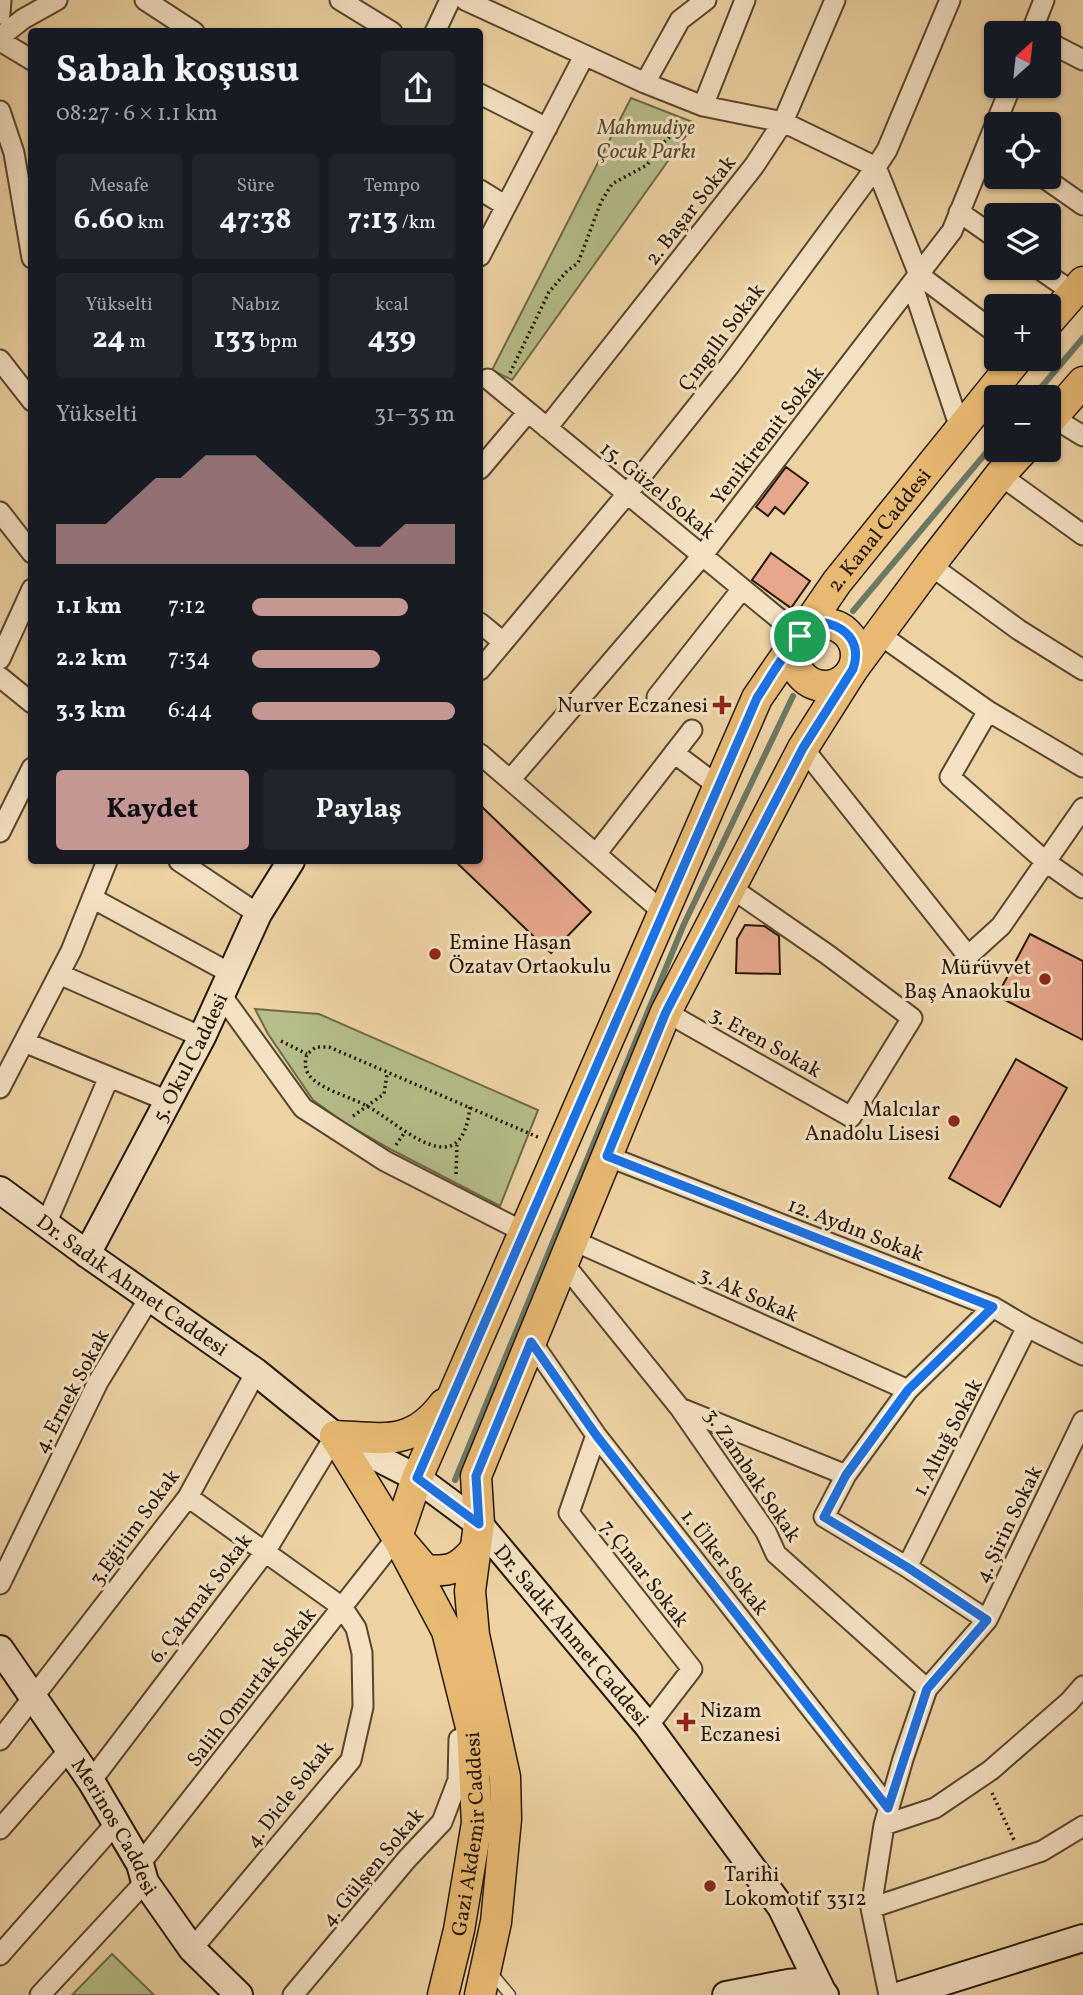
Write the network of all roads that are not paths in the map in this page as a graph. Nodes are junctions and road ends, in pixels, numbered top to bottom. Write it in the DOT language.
graph roads {
  1 [pos="1,0"];
  2 [pos="30,0"];
  3 [pos="57,0"];
  4 [pos="145,0"];
  5 [pos="340,0"];
  6 [pos="450,0"];
  7 [pos="465,0"];
  8 [pos="706,0"];
  9 [pos="835,0"];
  10 [pos="950,0"];
  11 [pos="1044,0"];
  12 [pos="738,2"];
  13 [pos="0,14"];
  14 [pos="23,19"];
  15 [pos="1036,21"];
  16 [pos="188,28"];
  17 [pos="386,28"];
  18 [pos="437,28"];
  19 [pos="0,39"];
  20 [pos="1061,49"];
  21 [pos="584,56"];
  22 [pos="28,57"];
  23 [pos="1083,60"];
  24 [pos="645,83"];
  25 [pos="483,96"];
  26 [pos="703,106"];
  27 [pos="0,111"];
  28 [pos="783,122"];
  29 [pos="547,128"];
  30 [pos="984,160"];
  31 [pos="876,167"];
  32 [pos="1060,189"];
  33 [pos="483,192"];
  34 [pos="25,197"];
  35 [pos="1083,205"];
  36 [pos="506,206"];
  37 [pos="959,212"];
  38 [pos="28,223"];
  39 [pos="984,230"];
  40 [pos="483,250"];
  41 [pos="1061,279"];
  42 [pos="916,280"];
  43 [pos="1078,287"];
  44 [pos="1061,307"];
  45 [pos="984,325"];
  46 [pos="0,360"];
  47 [pos="1007,371"];
  48 [pos="1083,382"];
  49 [pos="495,384"];
  50 [pos="28,396"];
  51 [pos="1061,407"];
  52 [pos="528,412"];
  53 [pos="1061,425"];
  54 [pos="547,428"];
  55 [pos="960,428"];
  56 [pos="1083,436"];
  57 [pos="1012,462"];
  58 [pos="483,464"];
  59 [pos="1000,475"];
  60 [pos="627,494"];
  61 [pos="0,512"];
  62 [pos="1083,535"];
  63 [pos="28,548"];
  64 [pos="702,555"];
  65 [pos="930,565"];
  66 [pos="742,589"];
  67 [pos="28,598"];
  68 [pos="483,625"];
  69 [pos="879,634"];
  70 [pos="800,636"];
  71 [pos="503,642"];
  72 [pos="0,659"];
  73 [pos="483,666"];
  74 [pos="853,669"];
  75 [pos="1083,670"];
  76 [pos="0,677"];
  77 [pos="657,697"];
  78 [pos="28,700"];
  79 [pos="988,711"];
  80 [pos="692,730"];
  81 [pos="803,748"];
  82 [pos="674,753"];
  83 [pos="483,757"];
  84 [pos="1083,767"];
  85 [pos="28,776"];
  86 [pos="510,780"];
  87 [pos="718,786"];
  88 [pos="1083,808"];
  89 [pos="0,832"];
  90 [pos="596,854"];
  91 [pos="1046,862"];
  92 [pos="106,864"];
  93 [pos="183,864"];
  94 [pos="287,864"];
  95 [pos="730,887"];
  96 [pos="1083,888"];
  97 [pos="92,898"];
  98 [pos="663,912"];
  99 [pos="258,914"];
  100 [pos="59,974"];
  101 [pos="226,984"];
  102 [pos="666,1012"];
  103 [pos="202,1037"];
  104 [pos="24,1042"];
  105 [pos="109,1077"];
  106 [pos="0,1088"];
  107 [pos="168,1101"];
  108 [pos="607,1156"];
  109 [pos="0,1190"];
  110 [pos="46,1224"];
  111 [pos="524,1232"];
  112 [pos="568,1252"];
  113 [pos="87,1254"];
  114 [pos="150,1297"];
  115 [pos="993,1307"];
  116 [pos="1027,1327"];
  117 [pos="531,1342"];
  118 [pos="1083,1355"];
  119 [pos="256,1372"];
  120 [pos="459,1385"];
  121 [pos="908,1390"];
  122 [pos="680,1408"];
  123 [pos="1083,1421"];
  124 [pos="596,1435"];
  125 [pos="335,1436"];
  126 [pos="846,1475"];
  127 [pos="417,1478"];
  128 [pos="188,1497"];
  129 [pos="397,1537"];
  130 [pos="477,1537"];
  131 [pos="265,1552"];
  132 [pos="907,1567"];
  133 [pos="0,1584"];
  134 [pos="342,1607"];
  135 [pos="987,1620"];
  136 [pos="447,1631"];
  137 [pos="1,1651"];
  138 [pos="1083,1686"];
  139 [pos="927,1689"];
  140 [pos="34,1698"];
  141 [pos="648,1726"];
  142 [pos="0,1740"];
  143 [pos="70,1749"];
  144 [pos="91,1781"];
  145 [pos="886,1816"];
  146 [pos="117,1822"];
  147 [pos="442,1822"];
  148 [pos="477,1823"];
  149 [pos="1083,1826"];
  150 [pos="0,1829"];
  151 [pos="143,1873"];
  152 [pos="871,1908"];
  153 [pos="1083,1938"];
  154 [pos="192,1949"];
  155 [pos="0,1955"];
  156 [pos="484,1981"];
  157 [pos="774,1989"];
  158 [pos="824,1993"];
  159 [pos="40,1995"];
  160 [pos="239,1995"];
  161 [pos="293,1995"];
  162 [pos="443,1995"];
  163 [pos="510,1995"];
  164 [pos="726,1995"];
  165 [pos="888,1995"];
  166 [pos="901,1995"];
  1 -- 13 [label="street"];
  2 -- 14 [label="street"];
  3 -- 14 [label="street"];
  4 -- 16 [label="street"];
  5 -- 17 [label="street"];
  6 -- 18 [label="street"];
  7 -- 21 [label="street"];
  8 -- 24 [label="street"];
  9 -- 28 [label="street, 2. Başar Sokak"];
  10 -- 31 [label="street, Çıngıllı Sokak"];
  11 -- 15 [label="street"];
  12 -- 26 [label="street"];
  14 -- 19 [label="street"];
  19 -- 22 [label="street"];
  20 -- 23 [label="street"];
  21 -- 24 [label="street"];
  21 -- 29 [label="street"];
  24 -- 26 [label="street"];
  25 -- 29 [label="street"];
  26 -- 28 [label="street"];
  27 -- 34 [label="street"];
  28 -- 31 [label="street"];
  28 -- 54 [label="street, 2. Başar Sokak"];
  29 -- 36 [label="street"];
  30 -- 37 [label="street, Yenikiremit Sokak"];
  31 -- 42 [label="street"];
  31 -- 60 [label="street, Çıngıllı Sokak"];
  32 -- 35 [label="street"];
  33 -- 36 [label="street"];
  34 -- 38 [label="street"];
  36 -- 40 [label="street"];
  37 -- 39 [label="street"];
  37 -- 42 [label="street, Yenikiremit Sokak"];
  41 -- 43 [label="street"];
  42 -- 45 [label="street"];
  42 -- 55 [label="street"];
  42 -- 64 [label="street, Yenikiremit Sokak"];
  43 -- 44 [label="main road"];
  46 -- 50 [label="street"];
  47 -- 55 [label="main road, 2. Kanal Caddesi"];
  48 -- 51 [label="main road"];
  49 -- 52 [label="street, 15. Güzel Sokak"];
  52 -- 54 [label="street, 15. Güzel Sokak"];
  52 -- 58 [label="street"];
  53 -- 56 [label="street"];
  54 -- 60 [label="street, 15. Güzel Sokak"];
  55 -- 70 [label="main road, 2. Kanal Caddesi"];
  57 -- 59 [label="main road"];
  59 -- 62 [label="street"];
  59 -- 65 [label="main road"];
  60 -- 64 [label="street, 15. Güzel Sokak"];
  60 -- 71 [label="street, Çıngıllı Sokak"];
  61 -- 63 [label="street"];
  64 -- 66 [label="street, 15. Güzel Sokak"];
  64 -- 86 [label="street, Yenikiremit Sokak"];
  65 -- 69 [label="main road"];
  65 -- 75 [label="street"];
  66 -- 70 [label="street, 15. Güzel Sokak"];
  66 -- 77 [label="street"];
  67 -- 72 [label="street"];
  68 -- 71 [label="street"];
  69 -- 74 [label="main road"];
  69 -- 79 [label="street"];
  70 -- 74 [label="main road"];
  70 -- 74 [label="main road"];
  70 -- 87 [label="main road, 2. Kanal Caddesi"];
  71 -- 73 [label="street, Çıngıllı Sokak"];
  74 -- 81 [label="main road"];
  76 -- 78 [label="street"];
  79 -- 84 [label="street"];
  79 -- 91 [label="street"];
  80 -- 82 [label="street"];
  81 -- 91 [label="street"];
  81 -- 95 [label="main road"];
  82 -- 87 [label="street"];
  82 -- 90 [label="street"];
  83 -- 86 [label="street"];
  85 -- 89 [label="street"];
  86 -- 90 [label="street"];
  87 -- 98 [label="main road, 2. Kanal Caddesi"];
  88 -- 91 [label="street"];
  90 -- 98 [label="street"];
  91 -- 96 [label="street"];
  92 -- 97 [label="street"];
  93 -- 99 [label="street"];
  94 -- 99 [label="main road, 5. Okul Caddesi"];
  95 -- 102 [label="main road"];
  95 -- 102 [label="street, 3. Eren Sokak"];
  97 -- 100 [label="street"];
  97 -- 101 [label="street"];
  98 -- 111 [label="main road, 2. Kanal Caddesi"];
  99 -- 101 [label="main road, 5. Okul Caddesi"];
  100 -- 103 [label="street"];
  100 -- 104 [label="street"];
  101 -- 103 [label="main road, 5. Okul Caddesi"];
  101 -- 111 [label="street"];
  102 -- 108 [label="main road"];
  103 -- 107 [label="main road, 5. Okul Caddesi"];
  104 -- 105 [label="street"];
  104 -- 106 [label="street"];
  105 -- 107 [label="street"];
  105 -- 110 [label="street"];
  107 -- 113 [label="main road, 5. Okul Caddesi"];
  108 -- 112 [label="main road"];
  108 -- 115 [label="street, 12. Aydın Sokak"];
  109 -- 110 [label="main road, Dr. Sadık Ahmet Caddesi"];
  110 -- 113 [label="main road, Dr. Sadık Ahmet Caddesi"];
  111 -- 120 [label="main road, 2. Kanal Caddesi"];
  112 -- 117 [label="main road"];
  112 -- 121 [label="street, 3. Ak Sokak"];
  112 -- 122 [label="street, 3. Zambak Sokak"];
  113 -- 114 [label="main road, Dr. Sadık Ahmet Caddesi"];
  114 -- 119 [label="main road, Dr. Sadık Ahmet Caddesi"];
  114 -- 133 [label="street, 4. Ernek Sokak"];
  115 -- 116 [label="street, 12. Aydın Sokak"];
  115 -- 121 [label="street"];
  116 -- 118 [label="street, 12. Aydın Sokak"];
  116 -- 132 [label="street, 1. Altuğ Sokak"];
  117 -- 124 [label="street, 1. Ülker Sokak"];
  117 -- 130 [label="main road"];
  119 -- 125 [label="main road, Dr. Sadık Ahmet Caddesi"];
  119 -- 128 [label="street, 3.Eğitim Sokak"];
  120 -- 125 [label="main road"];
  120 -- 127 [label="main road, 2. Kanal Caddesi"];
  121 -- 126 [label="street"];
  122 -- 126 [label="street"];
  122 -- 139 [label="street, 3. Zambak Sokak"];
  123 -- 135 [label="street, 4. Şirin Sokak"];
  124 -- 141 [label="street, 7. Çınar Sokak"];
  124 -- 145 [label="street, 1. Ülker Sokak"];
  125 -- 127 [label="main road, Dr. Sadık Ahmet Caddesi"];
  125 -- 129 [label="main road"];
  125 -- 131 [label="street, 6. Çakmak Sokak"];
  126 -- 132 [label="street"];
  127 -- 129 [label="main road"];
  127 -- 130 [label="main road, Dr. Sadık Ahmet Caddesi"];
  128 -- 131 [label="street"];
  128 -- 140 [label="street, 3.Eğitim Sokak"];
  129 -- 130 [label="main road"];
  129 -- 134 [label="street, Salih Omurtak Sokak"];
  129 -- 136 [label="main road, Gazi Akdemir Caddesi"];
  130 -- 141 [label="main road, Dr. Sadık Ahmet Caddesi"];
  130 -- 156 [label="main road, Gazi Akdemir Caddesi"];
  131 -- 134 [label="street"];
  131 -- 144 [label="street, 6. Çakmak Sokak"];
  132 -- 135 [label="street"];
  134 -- 151 [label="street, Salih Omurtak Sokak"];
  134 -- 154 [label="street, 4. Dicle Sokak"];
  135 -- 139 [label="street, 4. Şirin Sokak"];
  136 -- 147 [label="street, 4. Gülşen Sokak"];
  136 -- 148 [label="main road, Gazi Akdemir Caddesi"];
  137 -- 140 [label="main road, Merinos Caddesi"];
  138 -- 145 [label="street"];
  139 -- 145 [label="street, 4. Şirin Sokak"];
  140 -- 142 [label="street, 3.Eğitim Sokak"];
  140 -- 143 [label="main road, Merinos Caddesi"];
  141 -- 158 [label="main road, Dr. Sadık Ahmet Caddesi"];
  143 -- 144 [label="main road, Merinos Caddesi"];
  143 -- 150 [label="street"];
  144 -- 146 [label="main road, Merinos Caddesi"];
  145 -- 152 [label="street, 4. Şirin Sokak"];
  146 -- 151 [label="main road, Merinos Caddesi"];
  146 -- 155 [label="street"];
  147 -- 148 [label="street"];
  147 -- 161 [label="street, 4. Gülşen Sokak"];
  148 -- 162 [label="main road, Gazi Akdemir Caddesi"];
  149 -- 152 [label="street"];
  151 -- 154 [label="main road, Merinos Caddesi"];
  151 -- 159 [label="street, Salih Omurtak Sokak"];
  152 -- 165 [label="street, 4. Şirin Sokak"];
  153 -- 166 [label="main road"];
  154 -- 160 [label="main road, Merinos Caddesi"];
  156 -- 163 [label="lane"];
  157 -- 158 [label="main road"];
  157 -- 164 [label="main road"];
}
